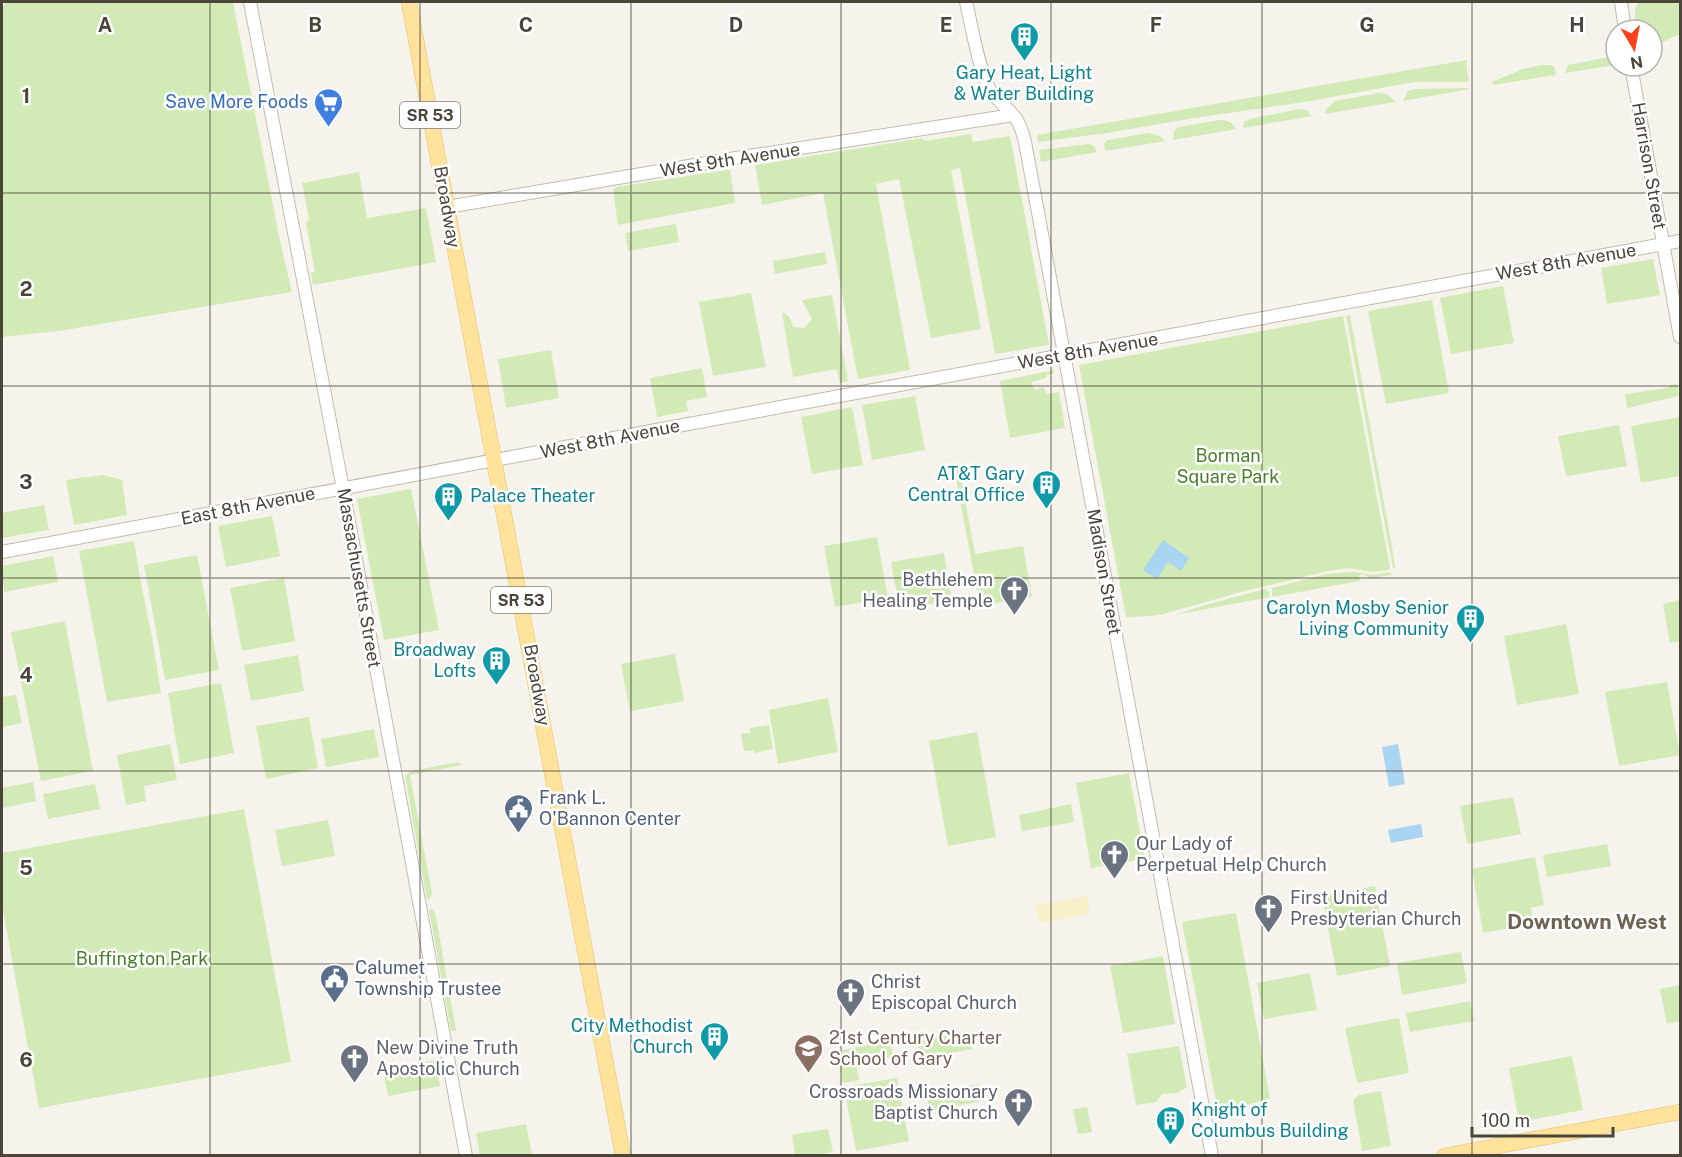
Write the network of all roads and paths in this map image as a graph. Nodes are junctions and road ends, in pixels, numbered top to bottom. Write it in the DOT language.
graph roads {
  1 [pos="250,2"];
  2 [pos="409,2"];
  3 [pos="966,2"];
  4 [pos="1633,78"];
  5 [pos="1013,115"];
  6 [pos="447,207"];
  7 [pos="1680,242"];
  8 [pos="1664,245"];
  9 [pos="1680,337"];
  10 [pos="1065,356"];
  11 [pos="495,461"];
  12 [pos="343,489"];
  13 [pos="2,552"];
  14 [pos="1680,1112"];
  15 [pos="466,1155"];
  16 [pos="623,1155"];
  17 [pos="1212,1155"];
  18 [pos="1444,1155"];
  1 -- 12 [label="street, Massachusetts Street"];
  2 -- 6 [label="main road, Broadway / SR 53"];
  3 -- 5 [label="street, Madison Street"];
  4 -- 8 [label="street, Harrison Street"];
  5 -- 6 [label="street, West 9th Avenue"];
  5 -- 10 [label="street, Madison Street"];
  6 -- 11 [label="main road, Broadway / SR 53"];
  7 -- 8 [label="street, West 8th Avenue"];
  8 -- 9 [label="street, Harrison Street"];
  8 -- 10 [label="street, West 8th Avenue"];
  10 -- 11 [label="street, West 8th Avenue"];
  10 -- 17 [label="street, Madison Street"];
  11 -- 12 [label="street, East 8th Avenue"];
  11 -- 16 [label="main road, Broadway / SR 53"];
  12 -- 13 [label="street, East 8th Avenue"];
  12 -- 15 [label="street, Massachusetts Street"];
  14 -- 18 [label="main road"];
}
